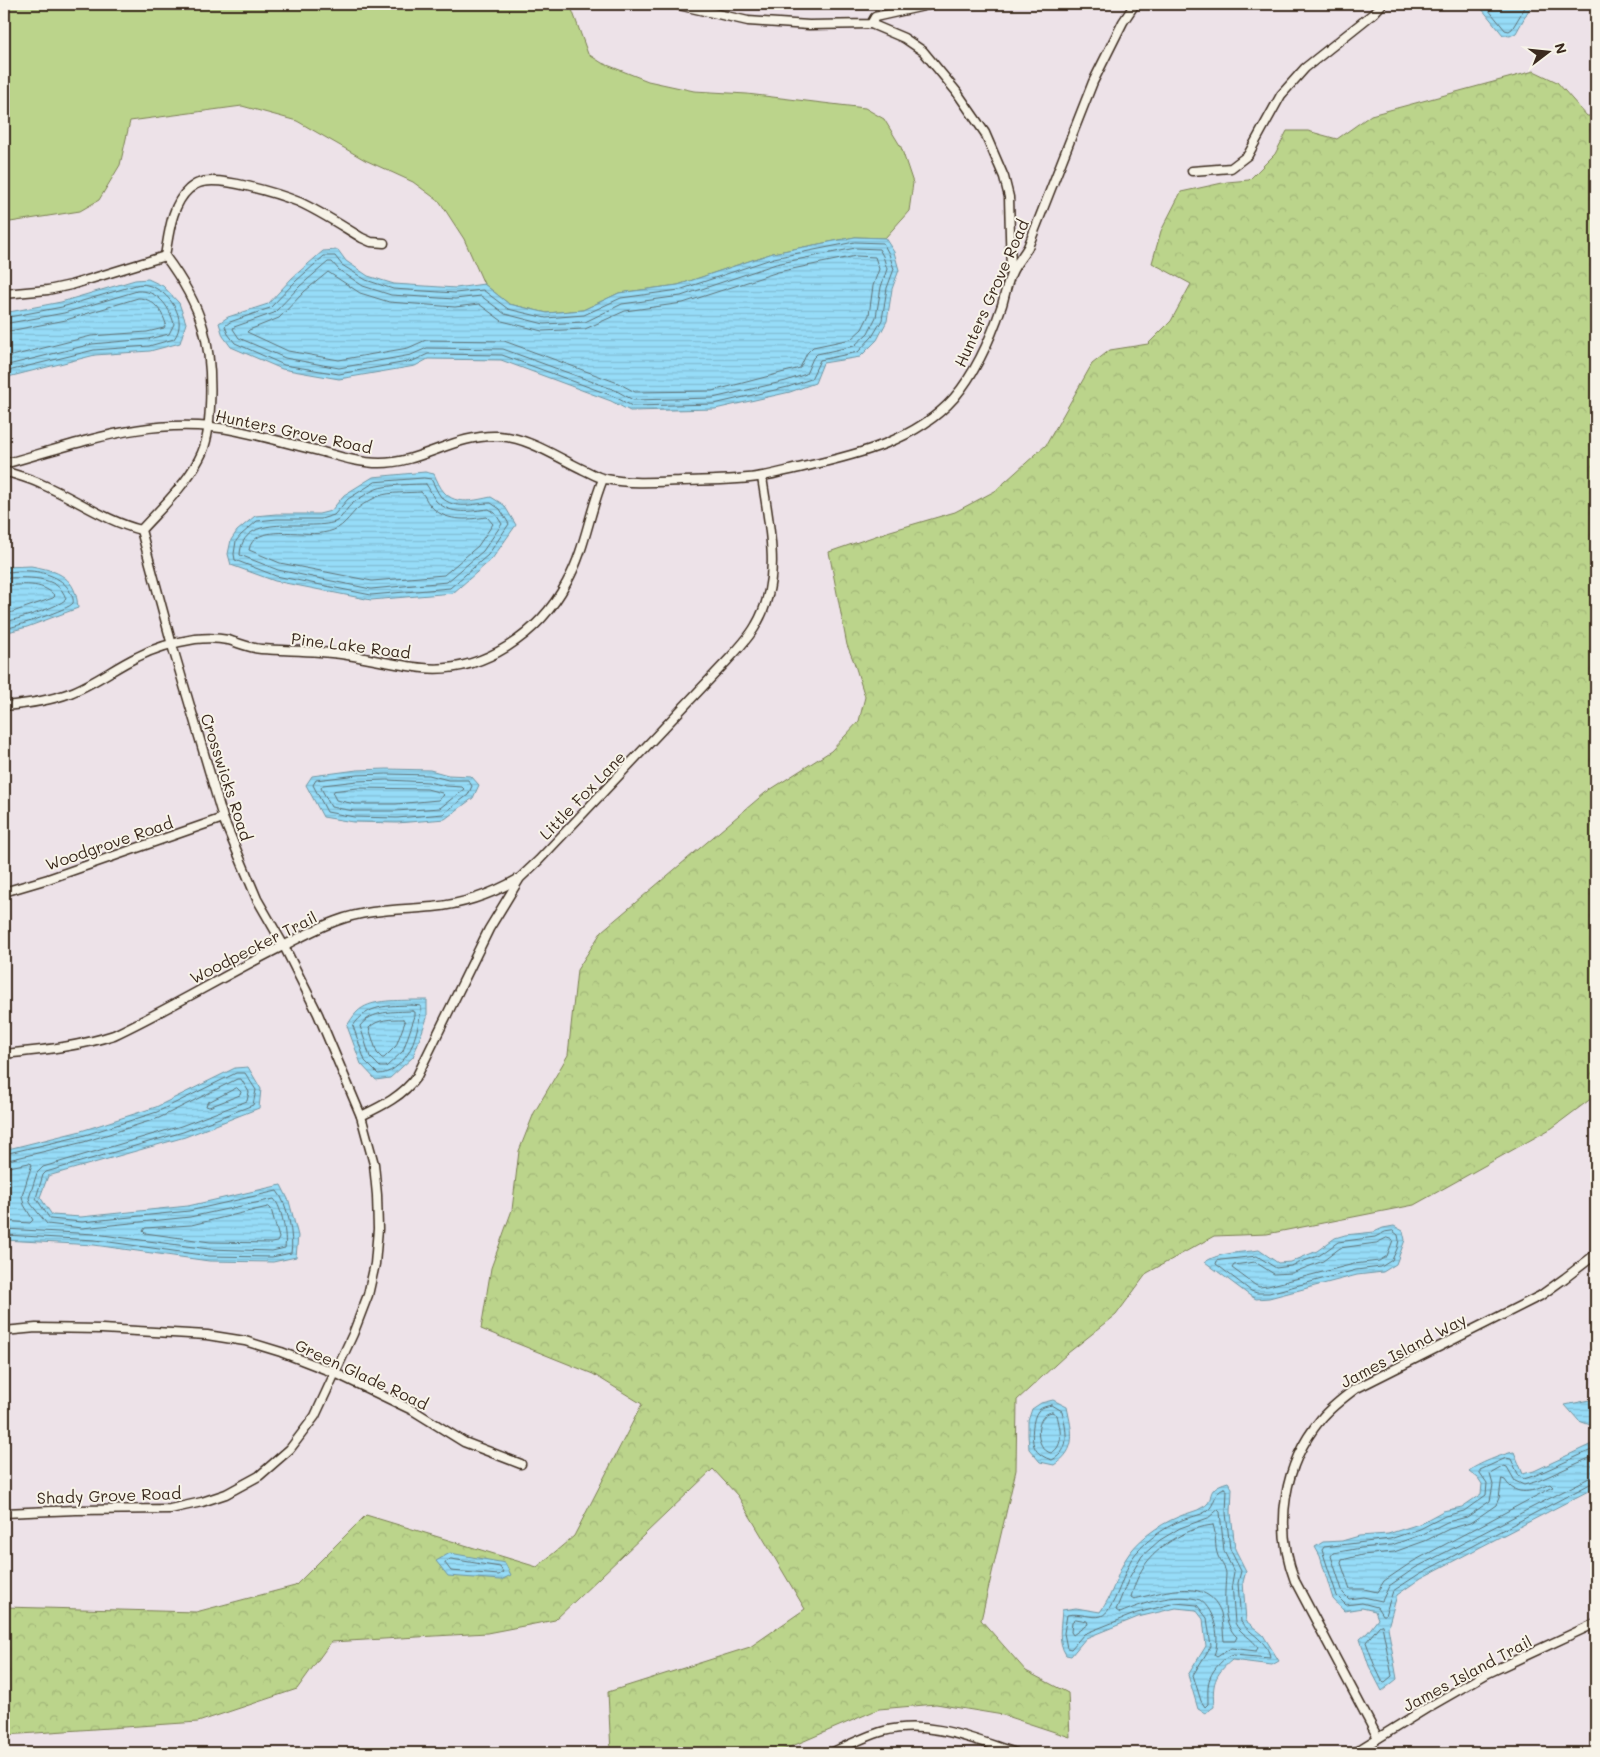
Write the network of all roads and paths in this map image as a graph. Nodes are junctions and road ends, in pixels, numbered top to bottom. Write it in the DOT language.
graph roads {
  1 [pos="674,4"];
  2 [pos="932,4"];
  3 [pos="1135,4"];
  4 [pos="1382,4"];
  5 [pos="870,24"];
  6 [pos="1192,171"];
  7 [pos="384,243"];
  8 [pos="165,256"];
  9 [pos="1011,272"];
  10 [pos="4,294"];
  11 [pos="209,427"];
  12 [pos="4,464"];
  13 [pos="4,471"];
  14 [pos="762,477"];
  15 [pos="603,479"];
  16 [pos="141,530"];
  17 [pos="172,645"];
  18 [pos="4,706"];
  19 [pos="223,818"];
  20 [pos="520,878"];
  21 [pos="4,892"];
  22 [pos="284,946"];
  23 [pos="4,1054"];
  24 [pos="361,1116"];
  25 [pos="1596,1254"];
  26 [pos="4,1331"];
  27 [pos="335,1373"];
  28 [pos="521,1464"];
  29 [pos="4,1513"];
  30 [pos="1596,1623"];
  31 [pos="1378,1738"];
  32 [pos="831,1753"];
  33 [pos="1016,1753"];
  34 [pos="1354,1753"];
  1 -- 5 [label="street"];
  2 -- 5 [label="street"];
  3 -- 9 [label="street, Hunters Grove Road"];
  4 -- 6 [label="street"];
  5 -- 9 [label="street"];
  7 -- 8 [label="street"];
  8 -- 10 [label="street"];
  8 -- 11 [label="street"];
  9 -- 14 [label="street, Hunters Grove Road"];
  11 -- 12 [label="street, Hunters Grove Road"];
  11 -- 15 [label="street, Hunters Grove Road"];
  11 -- 16 [label="street"];
  13 -- 16 [label="street"];
  14 -- 15 [label="street, Hunters Grove Road"];
  14 -- 20 [label="street, Little Fox Lane"];
  15 -- 17 [label="street, Pine Lake Road"];
  16 -- 17 [label="street, Crosswicks Road"];
  17 -- 18 [label="street, Pine Lake Road"];
  17 -- 19 [label="street, Crosswicks Road"];
  19 -- 21 [label="street, Woodgrove Road"];
  19 -- 22 [label="street, Crosswicks Road"];
  20 -- 22 [label="street, Woodpecker Trail"];
  20 -- 24 [label="street, Little Fox Lane"];
  22 -- 23 [label="street, Woodpecker Trail"];
  22 -- 24 [label="street, Crosswicks Road"];
  24 -- 27 [label="street, Crosswicks Road"];
  25 -- 31 [label="street, James Island Way"];
  26 -- 27 [label="street, Green Glade Road"];
  27 -- 28 [label="street, Green Glade Road"];
  27 -- 29 [label="street, Shady Grove Road"];
  30 -- 31 [label="street, James Island Trail"];
  31 -- 34 [label="street, James Island Trail"];
  32 -- 33 [label="street"];
}
